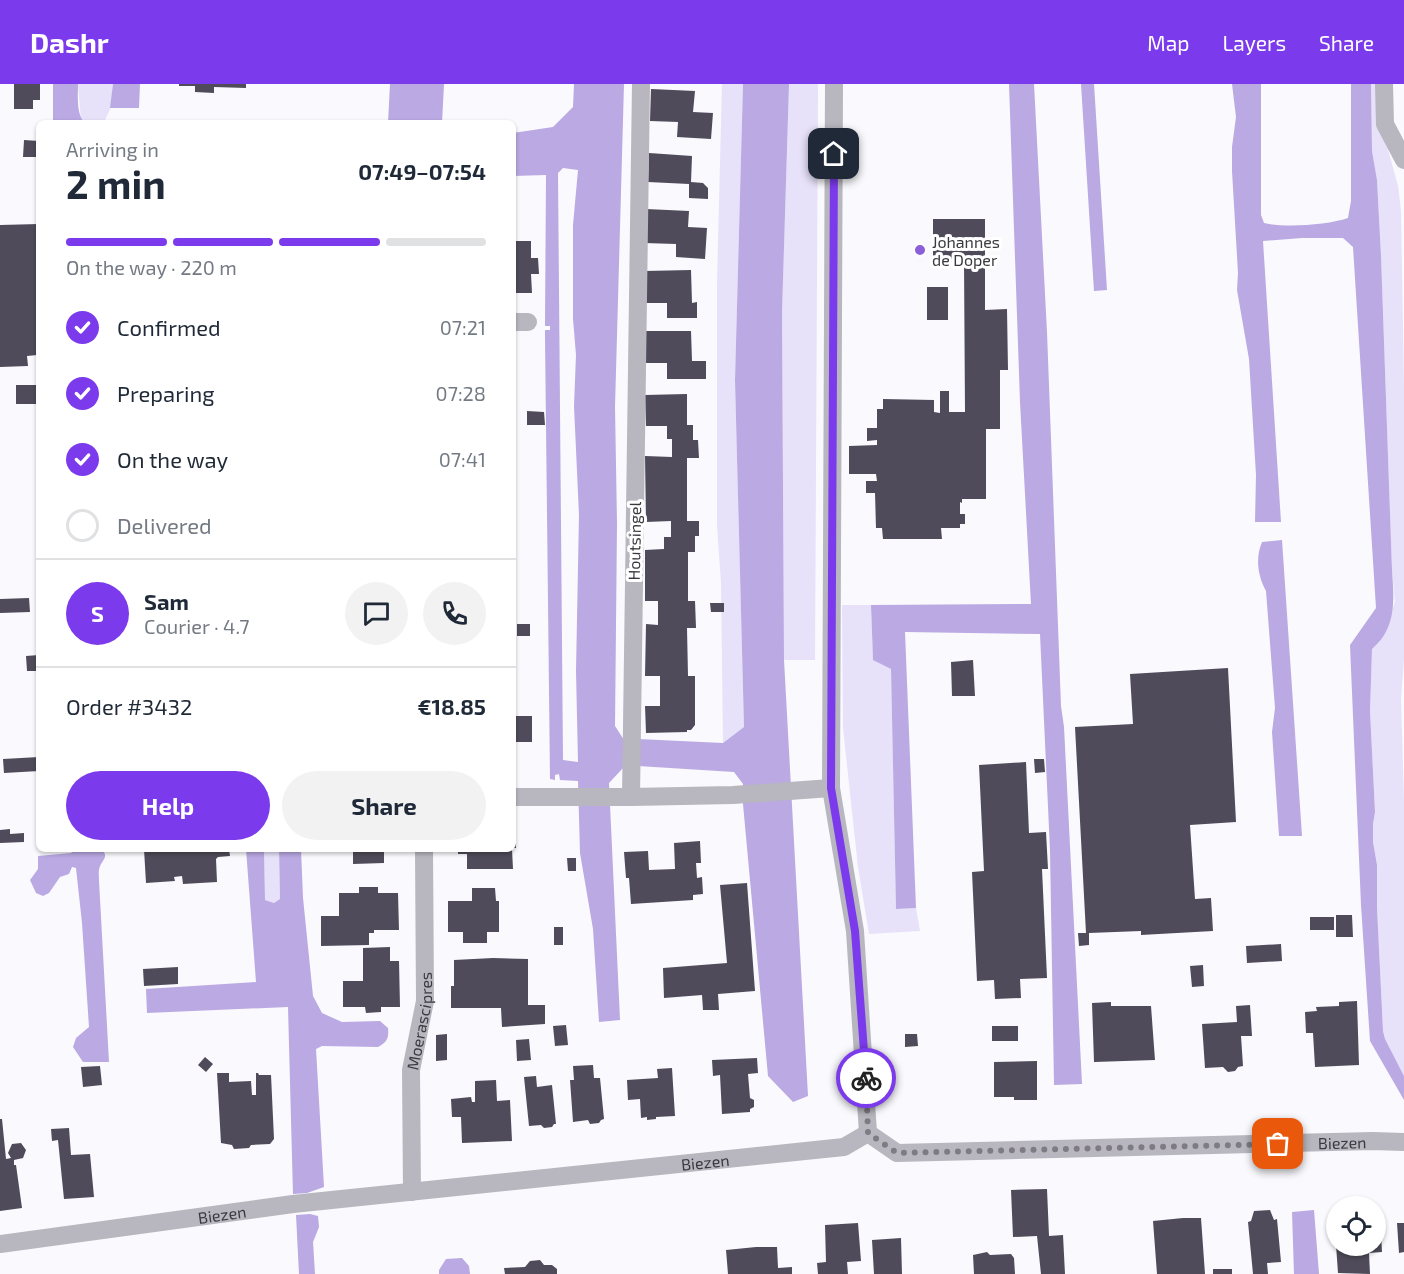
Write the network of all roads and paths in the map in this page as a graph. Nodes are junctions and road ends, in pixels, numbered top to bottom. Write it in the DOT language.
graph roads {
  1 [pos="641,84"];
  2 [pos="834,84"];
  3 [pos="1384,84"];
  4 [pos="1404,160"];
  5 [pos="831,788"];
  6 [pos="516,797"];
  7 [pos="623,797"];
  8 [pos="424,852"];
  9 [pos="868,1133"];
  10 [pos="1404,1142"];
  11 [pos="412,1192"];
  12 [pos="0,1244"];
  1 -- 7 [label="street, Houtsingel"];
  2 -- 5 [label="street"];
  3 -- 4 [label="street"];
  5 -- 7 [label="street"];
  5 -- 9 [label="street"];
  6 -- 7 [label="street"];
  8 -- 11 [label="street, Moerascipres"];
  9 -- 10 [label="street, Biezen"];
  9 -- 11 [label="street, Biezen"];
  11 -- 12 [label="street, Biezen"];
}
